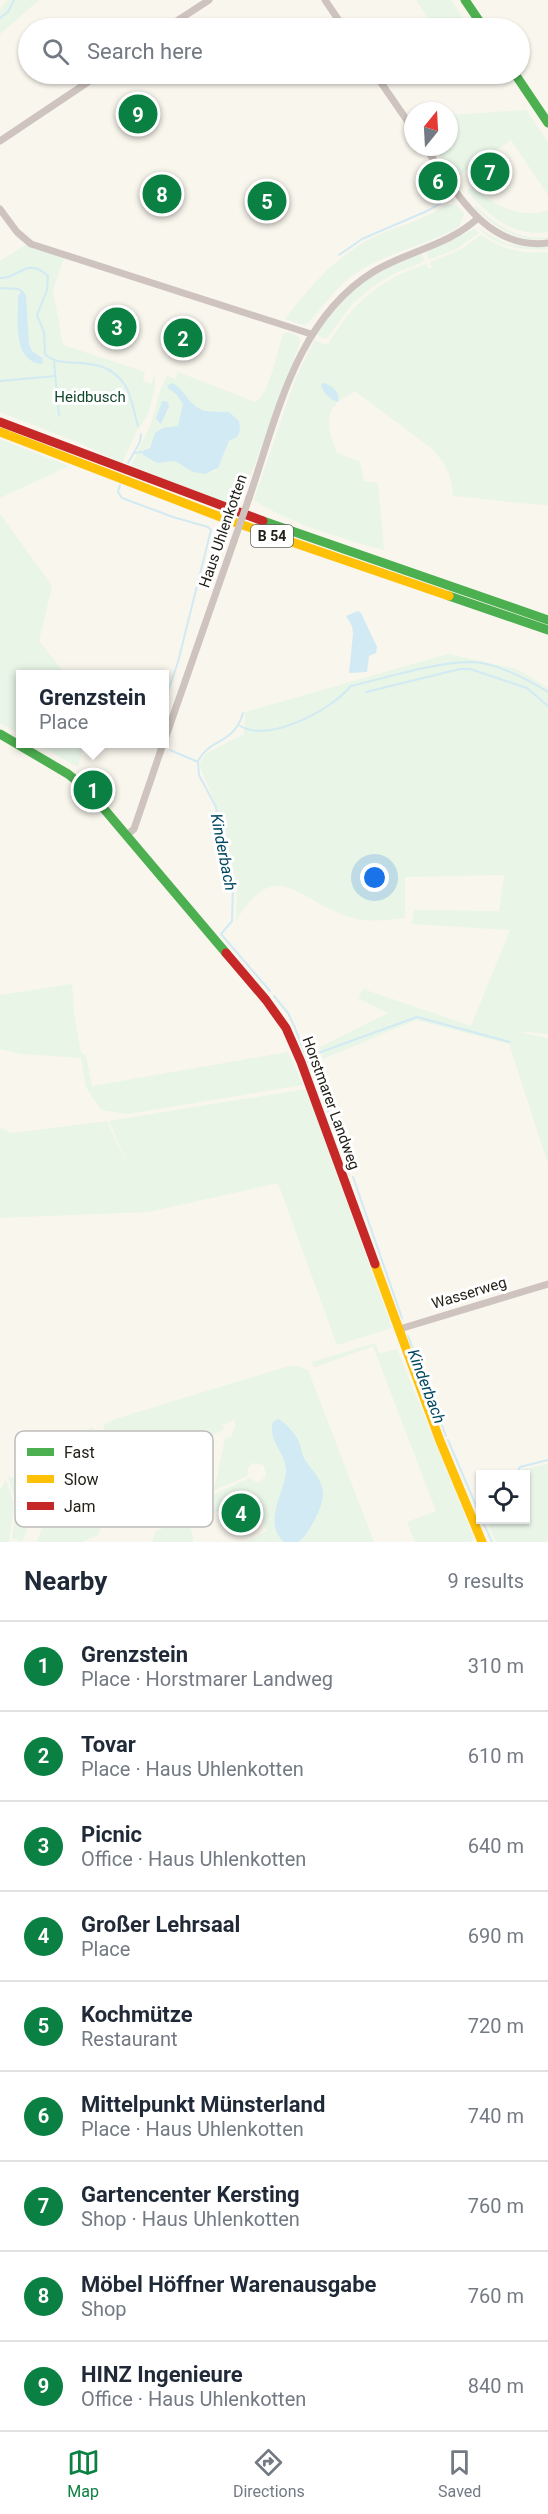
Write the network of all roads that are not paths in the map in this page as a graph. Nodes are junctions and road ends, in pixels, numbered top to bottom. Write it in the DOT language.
graph roads {
  1 [pos="208,0"];
  2 [pos="325,0"];
  3 [pos="465,0"];
  4 [pos="181,18"];
  5 [pos="337,18"];
  6 [pos="477,18"];
  7 [pos="85,84"];
  8 [pos="382,84"];
  9 [pos="522,84"];
  10 [pos="404,116"];
  11 [pos="548,123"];
  12 [pos="0,141"];
  13 [pos="431,156"];
  14 [pos="0,209"];
  15 [pos="478,218"];
  16 [pos="548,243"];
  17 [pos="311,334"];
  18 [pos="0,422"];
  19 [pos="0,432"];
  20 [pos="548,620"];
  21 [pos="548,630"];
  22 [pos="169,728"];
  23 [pos="0,734"];
  24 [pos="16,744"];
  25 [pos="23,748"];
  26 [pos="162,748"];
  27 [pos="127,836"];
  28 [pos="548,1284"];
  29 [pos="400,1329"];
  30 [pos="482,1542"];
  1 -- 4 [label="street"];
  2 -- 5 [label="street"];
  3 -- 6 [label="main road"];
  7 -- 12 [label="street"];
  8 -- 10 [label="street"];
  9 -- 11 [label="main road"];
  13 -- 15 [label="street"];
  14 -- 17 [label="street"];
  15 -- 16 [label="street"];
  15 -- 17 [label="street, Haus Uhlenkotten"];
  17 -- 22 [label="street, Haus Uhlenkotten, bridge"];
  18 -- 20 [label="main road, B 54"];
  19 -- 21 [label="main road, B 54"];
  23 -- 24 [label="main road, Horstmarer Landweg"];
  25 -- 27 [label="main road, Horstmarer Landweg"];
  26 -- 27 [label="street"];
  27 -- 29 [label="main road, Horstmarer Landweg"];
  28 -- 29 [label="street, Wasserweg"];
  29 -- 30 [label="main road, Horstmarer Landweg"];
}
